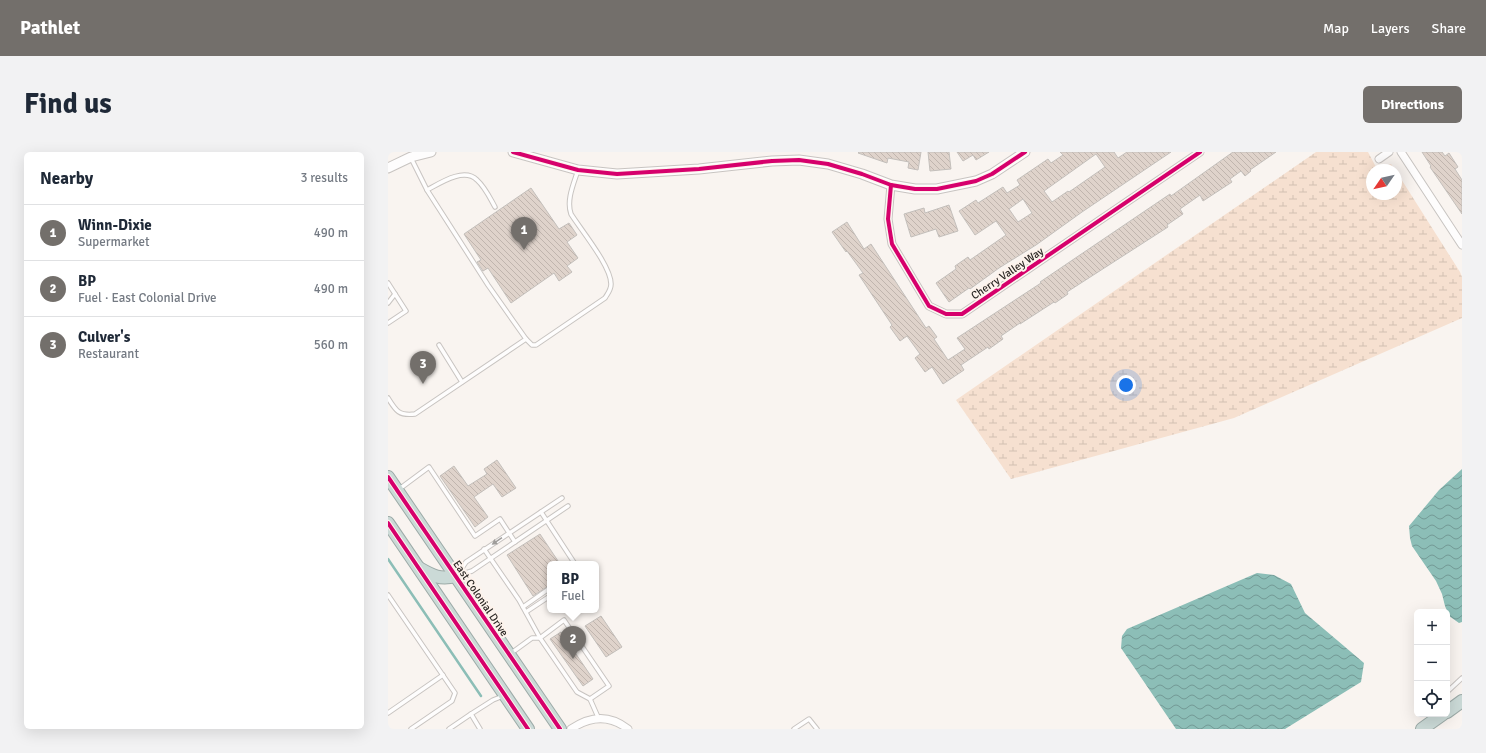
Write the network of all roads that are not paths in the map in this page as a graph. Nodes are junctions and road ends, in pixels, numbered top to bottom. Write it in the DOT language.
graph roads {
  1 [pos="431,152"];
  2 [pos="513,152"];
  3 [pos="1025,152"];
  4 [pos="1200,152"];
  5 [pos="1389,152"];
  6 [pos="1401,152"];
  7 [pos="411,157"];
  8 [pos="1379,159"];
  9 [pos="388,168"];
  10 [pos="578,170"];
  11 [pos="891,185"];
  12 [pos="427,190"];
  13 [pos="495,207"];
  14 [pos="1462,245"];
  15 [pos="388,284"];
  16 [pos="395,294"];
  17 [pos="388,303"];
  18 [pos="388,322"];
  19 [pos="526,339"];
  20 [pos="439,346"];
  21 [pos="462,382"];
  22 [pos="388,398"];
  23 [pos="388,477"];
  24 [pos="397,490"];
  25 [pos="562,498"];
  26 [pos="568,506"];
  27 [pos="541,512"];
  28 [pos="547,520"];
  29 [pos="388,523"];
  30 [pos="509,532"];
  31 [pos="515,542"];
  32 [pos="484,549"];
  33 [pos="491,558"];
  34 [pos="573,561"];
  35 [pos="418,568"];
  36 [pos="456,576"];
  37 [pos="547,590"];
  38 [pos="388,595"];
  39 [pos="547,598"];
  40 [pos="523,607"];
  41 [pos="526,612"];
  42 [pos="540,638"];
  43 [pos="509,655"];
  44 [pos="443,676"];
  45 [pos="1462,678"];
  46 [pos="1450,689"];
  47 [pos="506,696"];
  48 [pos="590,699"];
  49 [pos="1462,701"];
  50 [pos="1450,710"];
  51 [pos="388,713"];
  52 [pos="471,714"];
  53 [pos="598,717"];
  54 [pos="1439,717"];
  55 [pos="411,729"];
  56 [pos="449,729"];
  57 [pos="480,729"];
  58 [pos="528,729"];
  59 [pos="560,729"];
  60 [pos="570,729"];
  61 [pos="628,729"];
  62 [pos="794,729"];
  63 [pos="817,729"];
  64 [pos="1422,729"];
  1 -- 7 [label="street"];
  2 -- 10 [label="street"];
  3 -- 11 [label="street"];
  4 -- 11 [label="street, Cherry Valley Way"];
  5 -- 8 [label="street"];
  6 -- 14 [label="street"];
  7 -- 9 [label="street"];
  7 -- 12 [label="lane"];
  10 -- 11 [label="street"];
  10 -- 19 [label="lane"];
  12 -- 13 [label="lane"];
  12 -- 19 [label="lane"];
  15 -- 16 [label="lane"];
  16 -- 17 [label="lane"];
  16 -- 18 [label="lane"];
  19 -- 21 [label="lane"];
  20 -- 21 [label="lane"];
  21 -- 22 [label="lane"];
  23 -- 24 [label="highway, East Colonial Drive"];
  24 -- 30 [label="lane"];
  24 -- 36 [label="highway, East Colonial Drive"];
  25 -- 27 [label="lane"];
  26 -- 28 [label="lane"];
  27 -- 28 [label="lane"];
  27 -- 30 [label="lane"];
  28 -- 31 [label="lane"];
  28 -- 34 [label="lane"];
  29 -- 35 [label="highway"];
  30 -- 31 [label="lane"];
  30 -- 32 [label="lane, one-way"];
  31 -- 33 [label="lane"];
  32 -- 33 [label="lane"];
  32 -- 36 [label="lane"];
  33 -- 36 [label="lane"];
  33 -- 40 [label="lane"];
  35 -- 36 [label="highway"];
  35 -- 47 [label="highway"];
  36 -- 43 [label="highway, East Colonial Drive"];
  37 -- 40 [label="lane"];
  38 -- 44 [label="lane"];
  39 -- 41 [label="lane"];
  40 -- 41 [label="lane"];
  41 -- 42 [label="lane"];
  42 -- 43 [label="lane"];
  42 -- 48 [label="lane"];
  42 -- 48 [label="lane"];
  43 -- 59 [label="highway, East Colonial Drive"];
  44 -- 51 [label="lane"];
  44 -- 55 [label="lane"];
  45 -- 46 [label="lane"];
  47 -- 52 [label="lane"];
  47 -- 58 [label="highway"];
  48 -- 53 [label="lane"];
  49 -- 50 [label="highway"];
  52 -- 56 [label="lane"];
  52 -- 57 [label="lane"];
  53 -- 60 [label="street"];
  53 -- 61 [label="street"];
  54 -- 64 [label="highway"];
  62 -- 63 [label="lane"];
}
